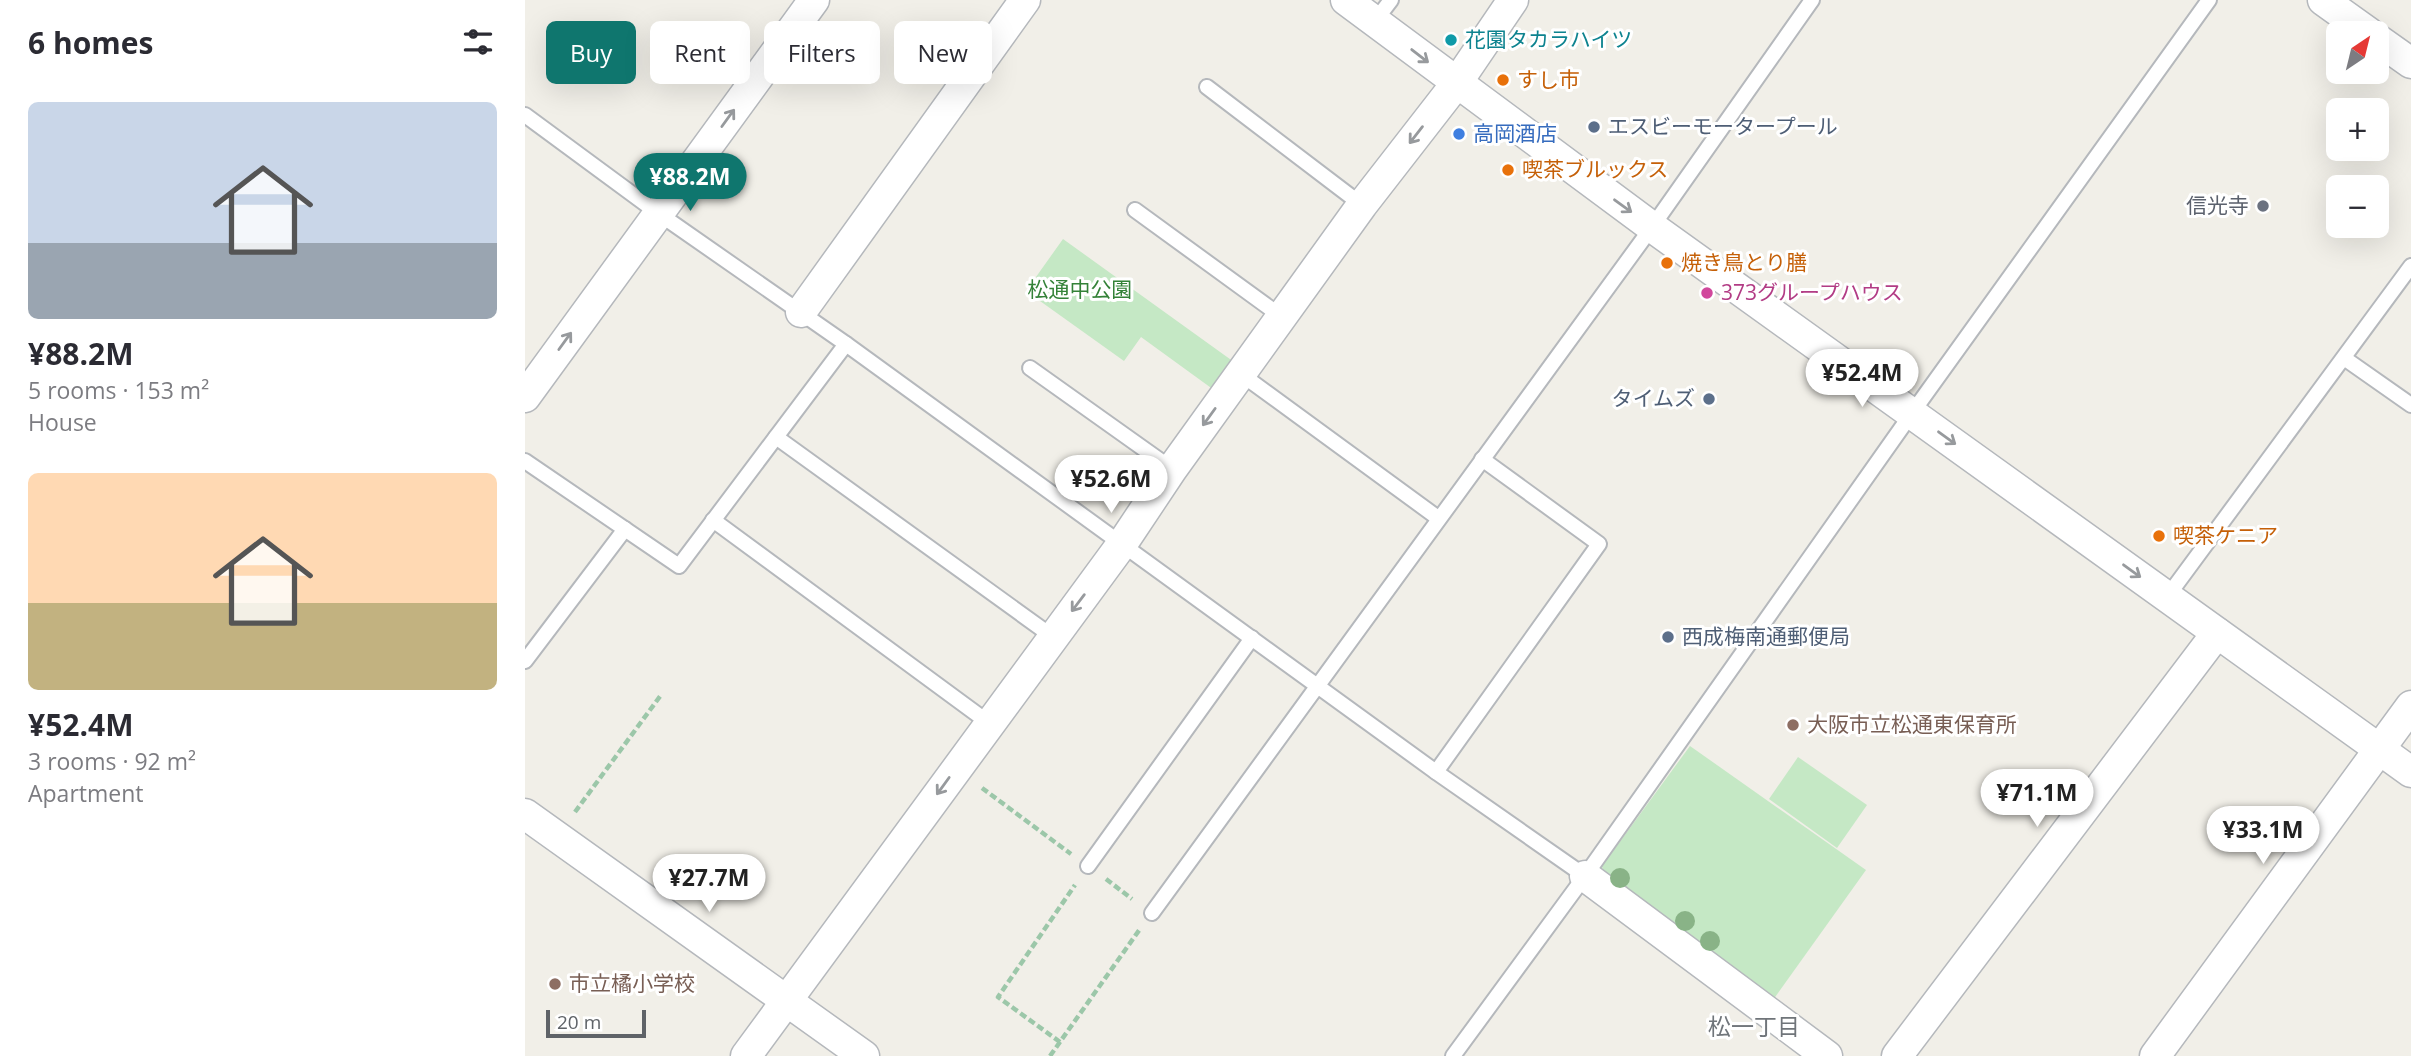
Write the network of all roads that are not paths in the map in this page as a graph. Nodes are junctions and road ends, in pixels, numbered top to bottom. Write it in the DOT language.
graph roads {
  1 [pos="814,0"];
  2 [pos="1025,0"];
  3 [pos="1346,0"];
  4 [pos="1513,0"];
  5 [pos="1812,0"];
  6 [pos="2209,0"];
  7 [pos="2323,0"];
  8 [pos="1383,10"];
  9 [pos="2352,21"];
  10 [pos="2389,47"];
  11 [pos="2411,64"];
  12 [pos="1456,84"];
  13 [pos="1206,87"];
  14 [pos="525,115"];
  15 [pos="1362,205"];
  16 [pos="1135,210"];
  17 [pos="658,213"];
  18 [pos="1652,227"];
  19 [pos="2411,266"];
  20 [pos="801,312"];
  21 [pos="1282,317"];
  22 [pos="846,344"];
  23 [pos="2344,358"];
  24 [pos="1030,368"];
  25 [pos="1241,374"];
  26 [pos="525,397"];
  27 [pos="2411,405"];
  28 [pos="1912,413"];
  29 [pos="776,437"];
  30 [pos="1482,459"];
  31 [pos="525,461"];
  32 [pos="1172,469"];
  33 [pos="1438,518"];
  34 [pos="713,520"];
  35 [pos="625,529"];
  36 [pos="1122,544"];
  37 [pos="2167,597"];
  38 [pos="2217,633"];
  39 [pos="1053,637"];
  40 [pos="1252,638"];
  41 [pos="525,660"];
  42 [pos="1317,683"];
  43 [pos="2411,706"];
  44 [pos="989,723"];
  45 [pos="2379,749"];
  46 [pos="1436,772"];
  47 [pos="2411,772"];
  48 [pos="525,814"];
  49 [pos="1088,866"];
  50 [pos="1585,876"];
  51 [pos="1151,913"];
  52 [pos="787,1001"];
  53 [pos="746,1056"];
  54 [pos="864,1056"];
  55 [pos="1453,1056"];
  56 [pos="1827,1056"];
  57 [pos="1897,1056"];
  58 [pos="2155,1056"];
  17 -- 1 [label="street, one-way"];
  2 -- 20 [label="street"];
  3 -- 8 [label="street"];
  4 -- 12 [label="street"];
  5 -- 18 [label="lane"];
  6 -- 28 [label="lane"];
  7 -- 9 [label="street"];
  8 -- 12 [label="street, one-way"];
  10 -- 11 [label="street"];
  12 -- 15 [label="street, one-way"];
  12 -- 18 [label="street, one-way"];
  13 -- 15 [label="lane"];
  14 -- 17 [label="lane"];
  15 -- 21 [label="street"];
  16 -- 21 [label="lane"];
  17 -- 20 [label="lane"];
  26 -- 17 [label="street, one-way"];
  18 -- 28 [label="street"];
  18 -- 30 [label="lane"];
  19 -- 23 [label="lane"];
  20 -- 22 [label="lane"];
  21 -- 25 [label="street"];
  22 -- 29 [label="lane"];
  22 -- 36 [label="lane"];
  23 -- 27 [label="lane"];
  23 -- 37 [label="lane"];
  24 -- 32 [label="lane"];
  25 -- 32 [label="street, one-way"];
  25 -- 33 [label="lane"];
  28 -- 37 [label="street, one-way"];
  28 -- 50 [label="lane"];
  29 -- 34 [label="lane"];
  29 -- 39 [label="lane"];
  30 -- 33 [label="lane"];
  30 -- 46 [label="lane"];
  31 -- 35 [label="lane"];
  32 -- 36 [label="street"];
  33 -- 42 [label="lane"];
  34 -- 35 [label="lane"];
  34 -- 44 [label="lane"];
  35 -- 41 [label="lane"];
  36 -- 39 [label="street, one-way"];
  36 -- 40 [label="lane"];
  37 -- 38 [label="street"];
  38 -- 45 [label="street"];
  38 -- 57 [label="street"];
  39 -- 44 [label="street"];
  40 -- 42 [label="lane"];
  40 -- 49 [label="lane"];
  42 -- 46 [label="lane"];
  42 -- 51 [label="lane"];
  43 -- 45 [label="street"];
  44 -- 52 [label="street, one-way"];
  45 -- 47 [label="street"];
  45 -- 58 [label="street"];
  46 -- 50 [label="lane"];
  48 -- 52 [label="street"];
  50 -- 55 [label="lane"];
  50 -- 56 [label="street"];
  52 -- 53 [label="street"];
  52 -- 54 [label="street"];
}
